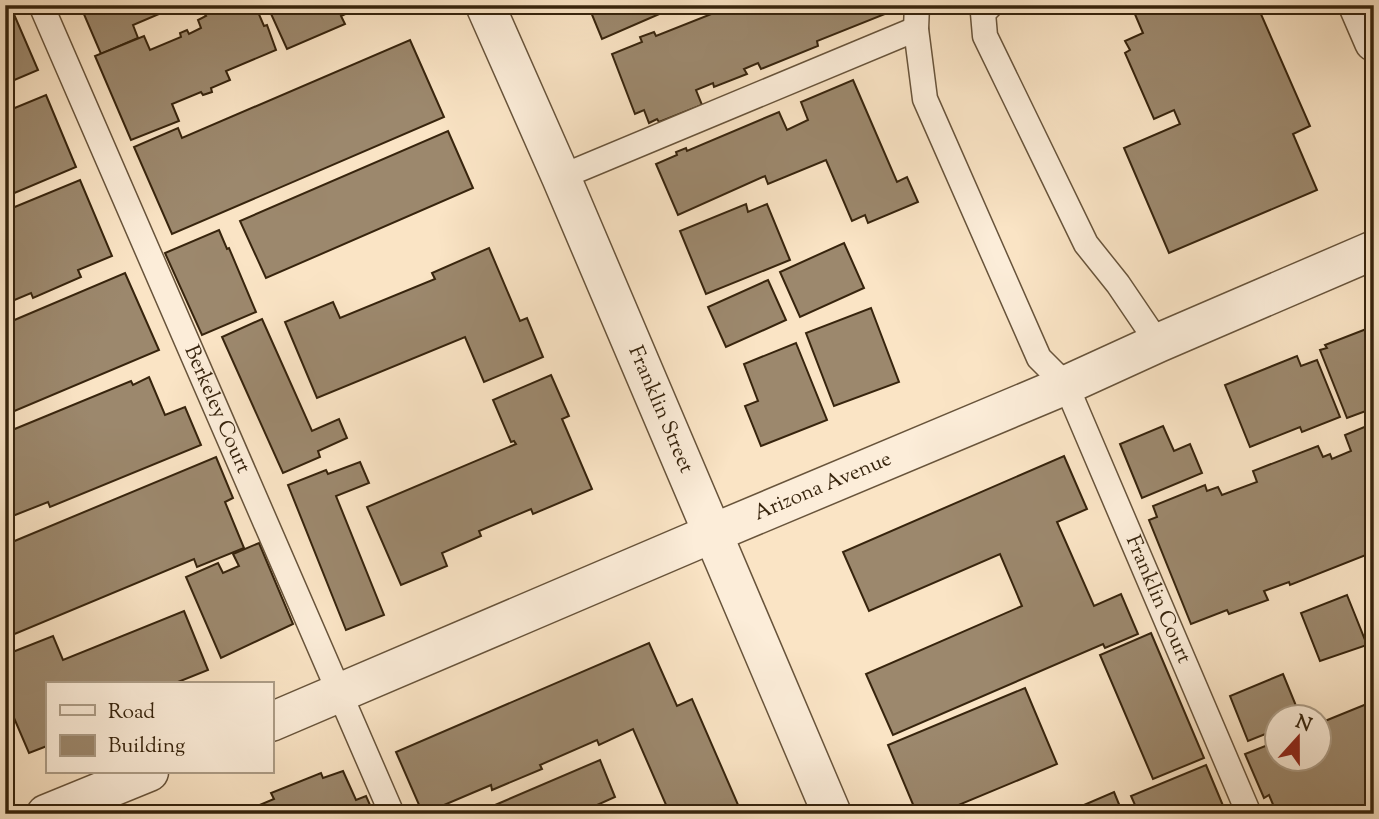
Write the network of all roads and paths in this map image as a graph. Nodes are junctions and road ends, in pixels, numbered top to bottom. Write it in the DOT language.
graph roads {
  1 [pos="41,5"];
  2 [pos="485,5"];
  3 [pos="991,5"];
  4 [pos="1358,5"];
  5 [pos="917,17"];
  6 [pos="1374,42"];
  7 [pos="561,177"];
  8 [pos="1374,250"];
  9 [pos="1158,343"];
  10 [pos="1066,385"];
  11 [pos="711,534"];
  12 [pos="340,694"];
  13 [pos="273,721"];
  14 [pos="144,774"];
  15 [pos="46,814"];
  16 [pos="392,814"];
  17 [pos="832,814"];
  18 [pos="1249,814"];
  1 -- 12 [label="lane, Berkeley Court"];
  2 -- 7 [label="street, Franklin Street"];
  3 -- 9 [label="lane"];
  4 -- 6 [label="street"];
  5 -- 7 [label="lane"];
  5 -- 10 [label="lane"];
  7 -- 11 [label="street, Franklin Street"];
  8 -- 9 [label="street, Arizona Avenue"];
  9 -- 10 [label="street, Arizona Avenue"];
  10 -- 11 [label="street, Arizona Avenue"];
  10 -- 18 [label="lane, Franklin Court"];
  11 -- 12 [label="street, Arizona Avenue"];
  11 -- 17 [label="street, Franklin Street"];
  12 -- 13 [label="street, Arizona Avenue"];
  12 -- 16 [label="lane, Berkeley Court"];
  14 -- 15 [label="street"];
}
